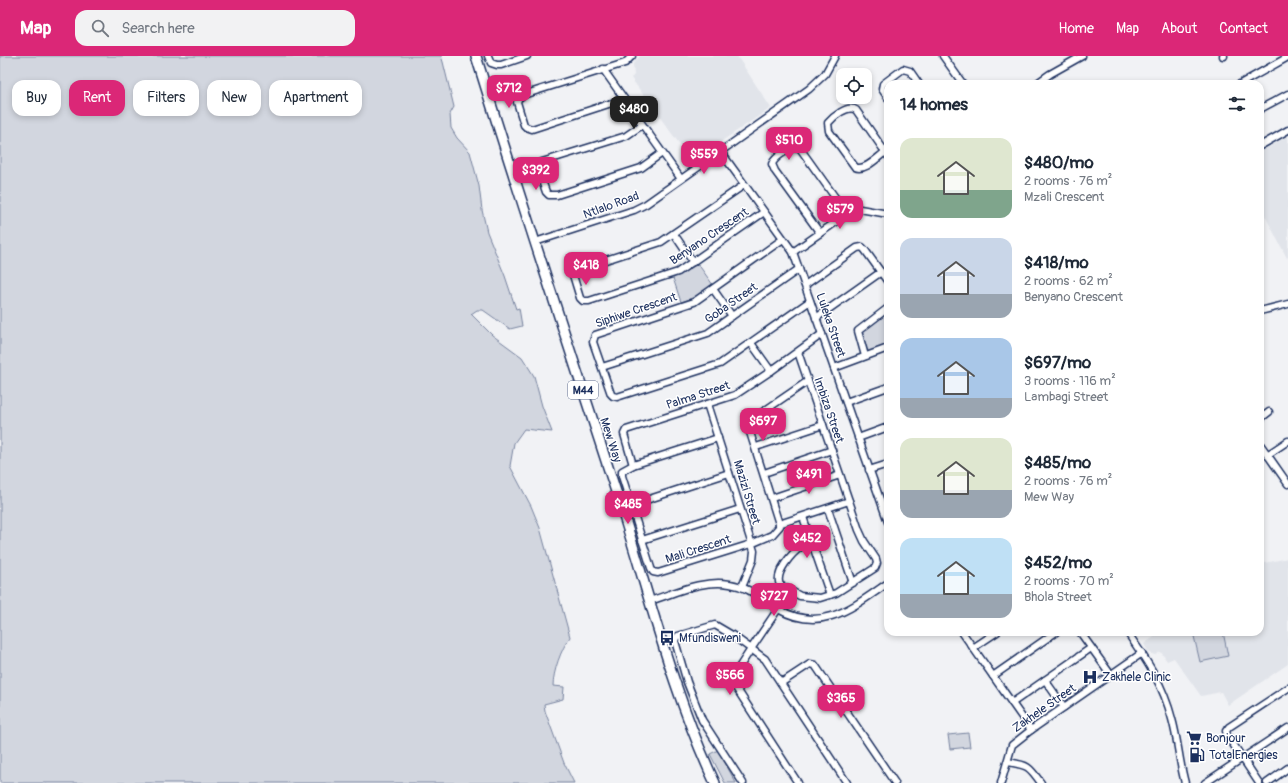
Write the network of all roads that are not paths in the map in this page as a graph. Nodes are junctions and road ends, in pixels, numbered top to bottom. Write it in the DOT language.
graph roads {
  1 [pos="476,56"];
  2 [pos="488,56"];
  3 [pos="526,56"];
  4 [pos="632,56"];
  5 [pos="835,56"];
  6 [pos="943,56"];
  7 [pos="1082,56"];
  8 [pos="1286,59"];
  9 [pos="603,70"];
  10 [pos="889,80"];
  11 [pos="916,80"];
  12 [pos="960,80"];
  13 [pos="1043,80"];
  14 [pos="1247,80"];
  15 [pos="1288,94"];
  16 [pos="624,99"];
  17 [pos="1264,107"];
  18 [pos="642,125"];
  19 [pos="1288,130"];
  20 [pos="1264,144"];
  21 [pos="884,150"];
  22 [pos="721,152"];
  23 [pos="662,153"];
  24 [pos="884,156"];
  25 [pos="681,180"];
  26 [pos="744,185"];
  27 [pos="764,212"];
  28 [pos="884,213"];
  29 [pos="847,214"];
  30 [pos="820,233"];
  31 [pos="674,234"];
  32 [pos="783,239"];
  33 [pos="535,242"];
  34 [pos="793,252"];
  35 [pos="694,262"];
  36 [pos="799,269"];
  37 [pos="881,272"];
  38 [pos="884,276"];
  39 [pos="805,285"];
  40 [pos="713,289"];
  41 [pos="810,302"];
  42 [pos="1288,304"];
  43 [pos="1264,310"];
  44 [pos="884,311"];
  45 [pos="732,316"];
  46 [pos="816,318"];
  47 [pos="822,334"];
  48 [pos="751,343"];
  49 [pos="884,349"];
  50 [pos="798,352"];
  51 [pos="865,356"];
  52 [pos="602,367"];
  53 [pos="834,368"];
  54 [pos="771,371"];
  55 [pos="808,381"];
  56 [pos="884,388"];
  57 [pos="846,402"];
  58 [pos="707,404"];
  59 [pos="1269,412"];
  60 [pos="1264,416"];
  61 [pos="823,425"];
  62 [pos="884,428"];
  63 [pos="718,438"];
  64 [pos="858,438"];
  65 [pos="1288,441"];
  66 [pos="756,447"];
  67 [pos="832,450"];
  68 [pos="1264,450"];
  69 [pos="1267,455"];
  70 [pos="633,465"];
  71 [pos="884,465"];
  72 [pos="869,470"];
  73 [pos="729,473"];
  74 [pos="764,473"];
  75 [pos="840,475"];
  76 [pos="1288,484"];
  77 [pos="772,498"];
  78 [pos="849,501"];
  79 [pos="884,502"];
  80 [pos="631,505"];
  81 [pos="740,509"];
  82 [pos="828,509"];
  83 [pos="803,517"];
  84 [pos="779,524"];
  85 [pos="642,540"];
  86 [pos="811,543"];
  87 [pos="751,544"];
  88 [pos="853,583"];
  89 [pos="884,586"];
  90 [pos="742,587"];
  91 [pos="830,595"];
  92 [pos="650,601"];
  93 [pos="778,609"];
  94 [pos="965,636"];
  95 [pos="991,636"];
  96 [pos="1050,636"];
  97 [pos="1083,636"];
  98 [pos="1130,636"];
  99 [pos="974,648"];
  100 [pos="1091,648"];
  101 [pos="750,649"];
  102 [pos="1142,653"];
  103 [pos="1111,675"];
  104 [pos="993,676"];
  105 [pos="1045,680"];
  106 [pos="781,683"];
  107 [pos="1288,688"];
  108 [pos="1012,703"];
  109 [pos="1064,707"];
  110 [pos="1288,728"];
  111 [pos="1031,730"];
  112 [pos="1242,759"];
  113 [pos="1007,762"];
  114 [pos="1288,768"];
  115 [pos="715,783"];
  116 [pos="743,783"];
  117 [pos="798,783"];
  118 [pos="847,783"];
  119 [pos="895,783"];
  120 [pos="1001,783"];
  121 [pos="1041,783"];
  122 [pos="1185,783"];
  123 [pos="1205,783"];
  124 [pos="1259,783"];
  125 [pos="1267,783"];
  1 -- 33 [label="main road, Mew Way / M44"];
  2 -- 3 [label="street"];
  4 -- 9 [label="street"];
  5 -- 22 [label="street, Ntlalo Road"];
  6 -- 12 [label="street"];
  7 -- 13 [label="street"];
  8 -- 14 [label="street"];
  9 -- 16 [label="street"];
  9 -- 16 [label="street"];
  10 -- 11 [label="street"];
  15 -- 17 [label="street"];
  16 -- 18 [label="street"];
  18 -- 23 [label="street"];
  18 -- 23 [label="street"];
  19 -- 20 [label="street"];
  21 -- 24 [label="street"];
  22 -- 25 [label="street, Ntlalo Road"];
  22 -- 26 [label="street, Luleka Street"];
  23 -- 25 [label="street"];
  25 -- 33 [label="street, Ntlalo Road"];
  26 -- 27 [label="street, Luleka Street"];
  26 -- 31 [label="street, Benyano Crescent"];
  27 -- 32 [label="street, Luleka Street"];
  27 -- 35 [label="street, Benyano Crescent"];
  28 -- 29 [label="street"];
  29 -- 30 [label="street"];
  29 -- 30 [label="street"];
  30 -- 34 [label="street"];
  31 -- 35 [label="street"];
  31 -- 35 [label="street, Benyano Crescent"];
  32 -- 34 [label="street, Luleka Street"];
  32 -- 40 [label="street, Siphiwe Crescent"];
  33 -- 92 [label="main road, Mew Way / M44"];
  34 -- 36 [label="street, Luleka Street"];
  36 -- 39 [label="street, Luleka Street"];
  36 -- 45 [label="street, Goba Street"];
  37 -- 38 [label="street"];
  37 -- 39 [label="street"];
  37 -- 46 [label="street"];
  39 -- 41 [label="street, Luleka Street"];
  40 -- 45 [label="street"];
  40 -- 52 [label="street, Siphiwe Crescent"];
  41 -- 46 [label="street, Luleka Street"];
  41 -- 48 [label="street, Siphiwe Crescent"];
  42 -- 43 [label="street"];
  44 -- 51 [label="street"];
  45 -- 52 [label="street, Goba Street"];
  46 -- 47 [label="street, Luleka Street"];
  47 -- 50 [label="street, Palma Street"];
  47 -- 53 [label="street, Luleka Street"];
  48 -- 52 [label="street, Siphiwe Crescent"];
  48 -- 54 [label="street"];
  49 -- 51 [label="street"];
  50 -- 54 [label="street, Palma Street"];
  50 -- 55 [label="street, Imbiza Street"];
  51 -- 53 [label="street"];
  53 -- 57 [label="street, Luleka Street"];
  54 -- 58 [label="street, Palma Street"];
  55 -- 61 [label="street, Imbiza Street"];
  55 -- 66 [label="street"];
  56 -- 57 [label="street"];
  57 -- 64 [label="street, Luleka Street"];
  58 -- 63 [label="street, Mazizi Street"];
  58 -- 70 [label="street, Palma Street"];
  59 -- 60 [label="street"];
  61 -- 66 [label="street"];
  61 -- 67 [label="street, Imbiza Street"];
  62 -- 64 [label="street"];
  63 -- 70 [label="street"];
  63 -- 73 [label="street, Mazizi Street"];
  64 -- 72 [label="street, Luleka Street"];
  65 -- 69 [label="street"];
  66 -- 74 [label="street"];
  67 -- 74 [label="street"];
  67 -- 75 [label="street, Imbiza Street"];
  68 -- 69 [label="street"];
  69 -- 76 [label="street"];
  70 -- 80 [label="street, Mali Crescent"];
  71 -- 72 [label="street"];
  72 -- 79 [label="street, Luleka Street"];
  73 -- 80 [label="street"];
  73 -- 81 [label="street, Mazizi Street"];
  74 -- 77 [label="street"];
  75 -- 77 [label="street"];
  75 -- 78 [label="street, Imbiza Street"];
  77 -- 84 [label="street"];
  78 -- 82 [label="street"];
  78 -- 88 [label="street, Imbiza Street"];
  80 -- 85 [label="street, Mali Crescent"];
  81 -- 85 [label="street"];
  81 -- 87 [label="street, Mazizi Street"];
  82 -- 83 [label="street"];
  82 -- 88 [label="street"];
  83 -- 84 [label="street"];
  83 -- 86 [label="street"];
  84 -- 87 [label="street, Mali Crescent"];
  85 -- 87 [label="street, Mali Crescent"];
  86 -- 91 [label="street"];
  86 -- 91 [label="street"];
  87 -- 90 [label="street, Mazizi Street"];
  88 -- 91 [label="street"];
  89 -- 93 [label="street"];
  90 -- 92 [label="street"];
  90 -- 93 [label="street"];
  92 -- 115 [label="main road, Mew Way / M44"];
  93 -- 101 [label="street"];
  94 -- 99 [label="street"];
  95 -- 99 [label="street"];
  96 -- 104 [label="street"];
  97 -- 100 [label="street"];
  98 -- 102 [label="street"];
  99 -- 104 [label="street"];
  100 -- 103 [label="street"];
  100 -- 105 [label="street"];
  101 -- 106 [label="street"];
  101 -- 116 [label="street"];
  101 -- 117 [label="street"];
  102 -- 103 [label="street, Zakhele Street"];
  102 -- 122 [label="street"];
  103 -- 109 [label="street, Zakhele Street"];
  104 -- 108 [label="street"];
  105 -- 108 [label="street"];
  105 -- 109 [label="street"];
  106 -- 118 [label="street"];
  106 -- 119 [label="street"];
  107 -- 112 [label="street"];
  108 -- 111 [label="street"];
  109 -- 111 [label="street, Zakhele Street"];
  110 -- 112 [label="street"];
  111 -- 113 [label="street, Zakhele Street"];
  112 -- 123 [label="street"];
  112 -- 124 [label="street"];
  113 -- 120 [label="street, Zakhele Street"];
  113 -- 121 [label="street"];
  114 -- 125 [label="street"];
}
